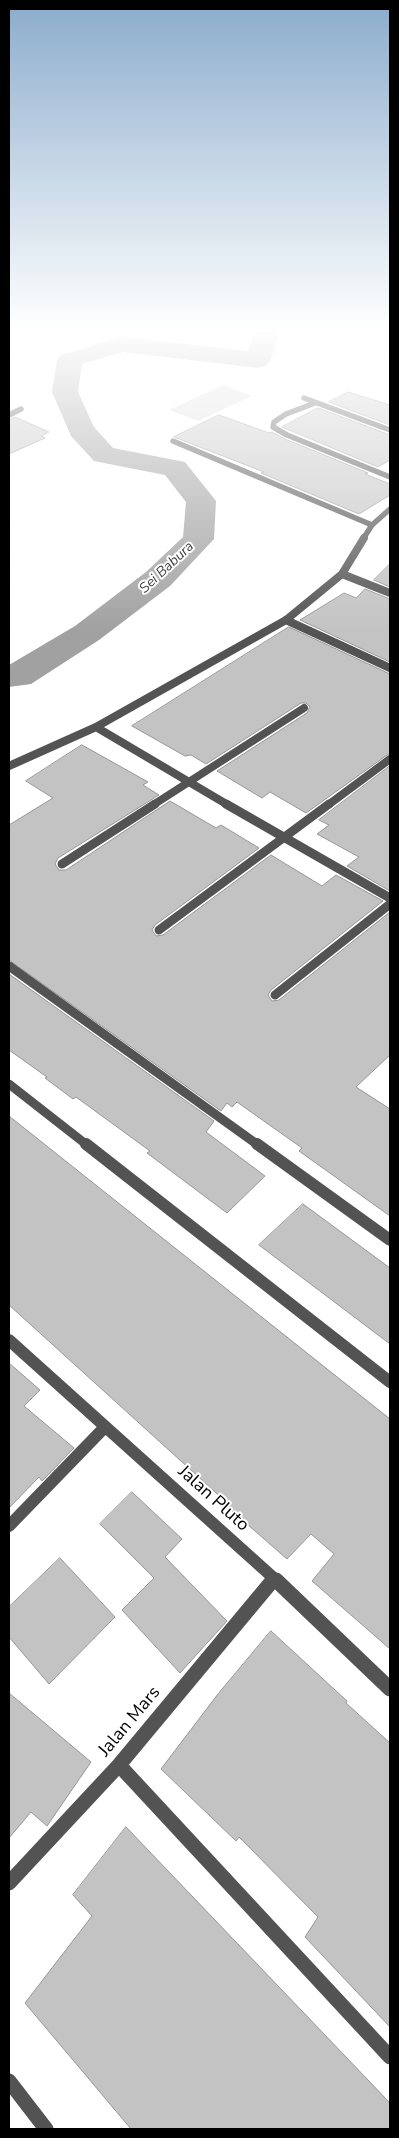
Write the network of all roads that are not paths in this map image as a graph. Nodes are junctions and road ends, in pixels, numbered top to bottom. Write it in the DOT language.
graph roads {
  1 [pos="280,431"];
  2 [pos="173,441"];
  3 [pos="390,477"];
  4 [pos="390,509"];
  5 [pos="372,525"];
  6 [pos="342,574"];
  7 [pos="390,593"];
  8 [pos="286,620"];
  9 [pos="390,668"];
  10 [pos="304,708"];
  11 [pos="96,727"];
  12 [pos="390,759"];
  13 [pos="9,766"];
  14 [pos="188,783"];
  15 [pos="283,838"];
  16 [pos="62,864"];
  17 [pos="390,898"];
  18 [pos="390,904"];
  19 [pos="159,930"];
  20 [pos="9,966"];
  21 [pos="276,994"];
  22 [pos="9,1084"];
  23 [pos="390,1240"];
  24 [pos="9,1340"];
  25 [pos="390,1382"];
  26 [pos="104,1428"];
  27 [pos="9,1526"];
  28 [pos="274,1578"];
  29 [pos="390,1689"];
  30 [pos="119,1765"];
  31 [pos="9,1883"];
  32 [pos="390,2057"];
  33 [pos="9,2081"];
  34 [pos="46,2129"];
  1 -- 3 [label="street"];
  2 -- 5 [label="street"];
  4 -- 5 [label="street"];
  5 -- 6 [label="street"];
  6 -- 7 [label="street"];
  6 -- 8 [label="street"];
  8 -- 9 [label="street"];
  8 -- 11 [label="street"];
  10 -- 14 [label="street"];
  11 -- 13 [label="street"];
  11 -- 14 [label="street"];
  12 -- 15 [label="street"];
  14 -- 15 [label="street"];
  14 -- 16 [label="street"];
  15 -- 17 [label="street"];
  15 -- 19 [label="street"];
  18 -- 21 [label="street"];
  20 -- 23 [label="street"];
  22 -- 25 [label="street"];
  24 -- 26 [label="street, Jalan Pluto"];
  26 -- 27 [label="street"];
  26 -- 28 [label="street, Jalan Pluto"];
  28 -- 29 [label="street, Jalan Pluto"];
  28 -- 30 [label="street, Jalan Mars"];
  30 -- 31 [label="street, Jalan Mars"];
  30 -- 32 [label="street"];
  33 -- 34 [label="street"];
}
